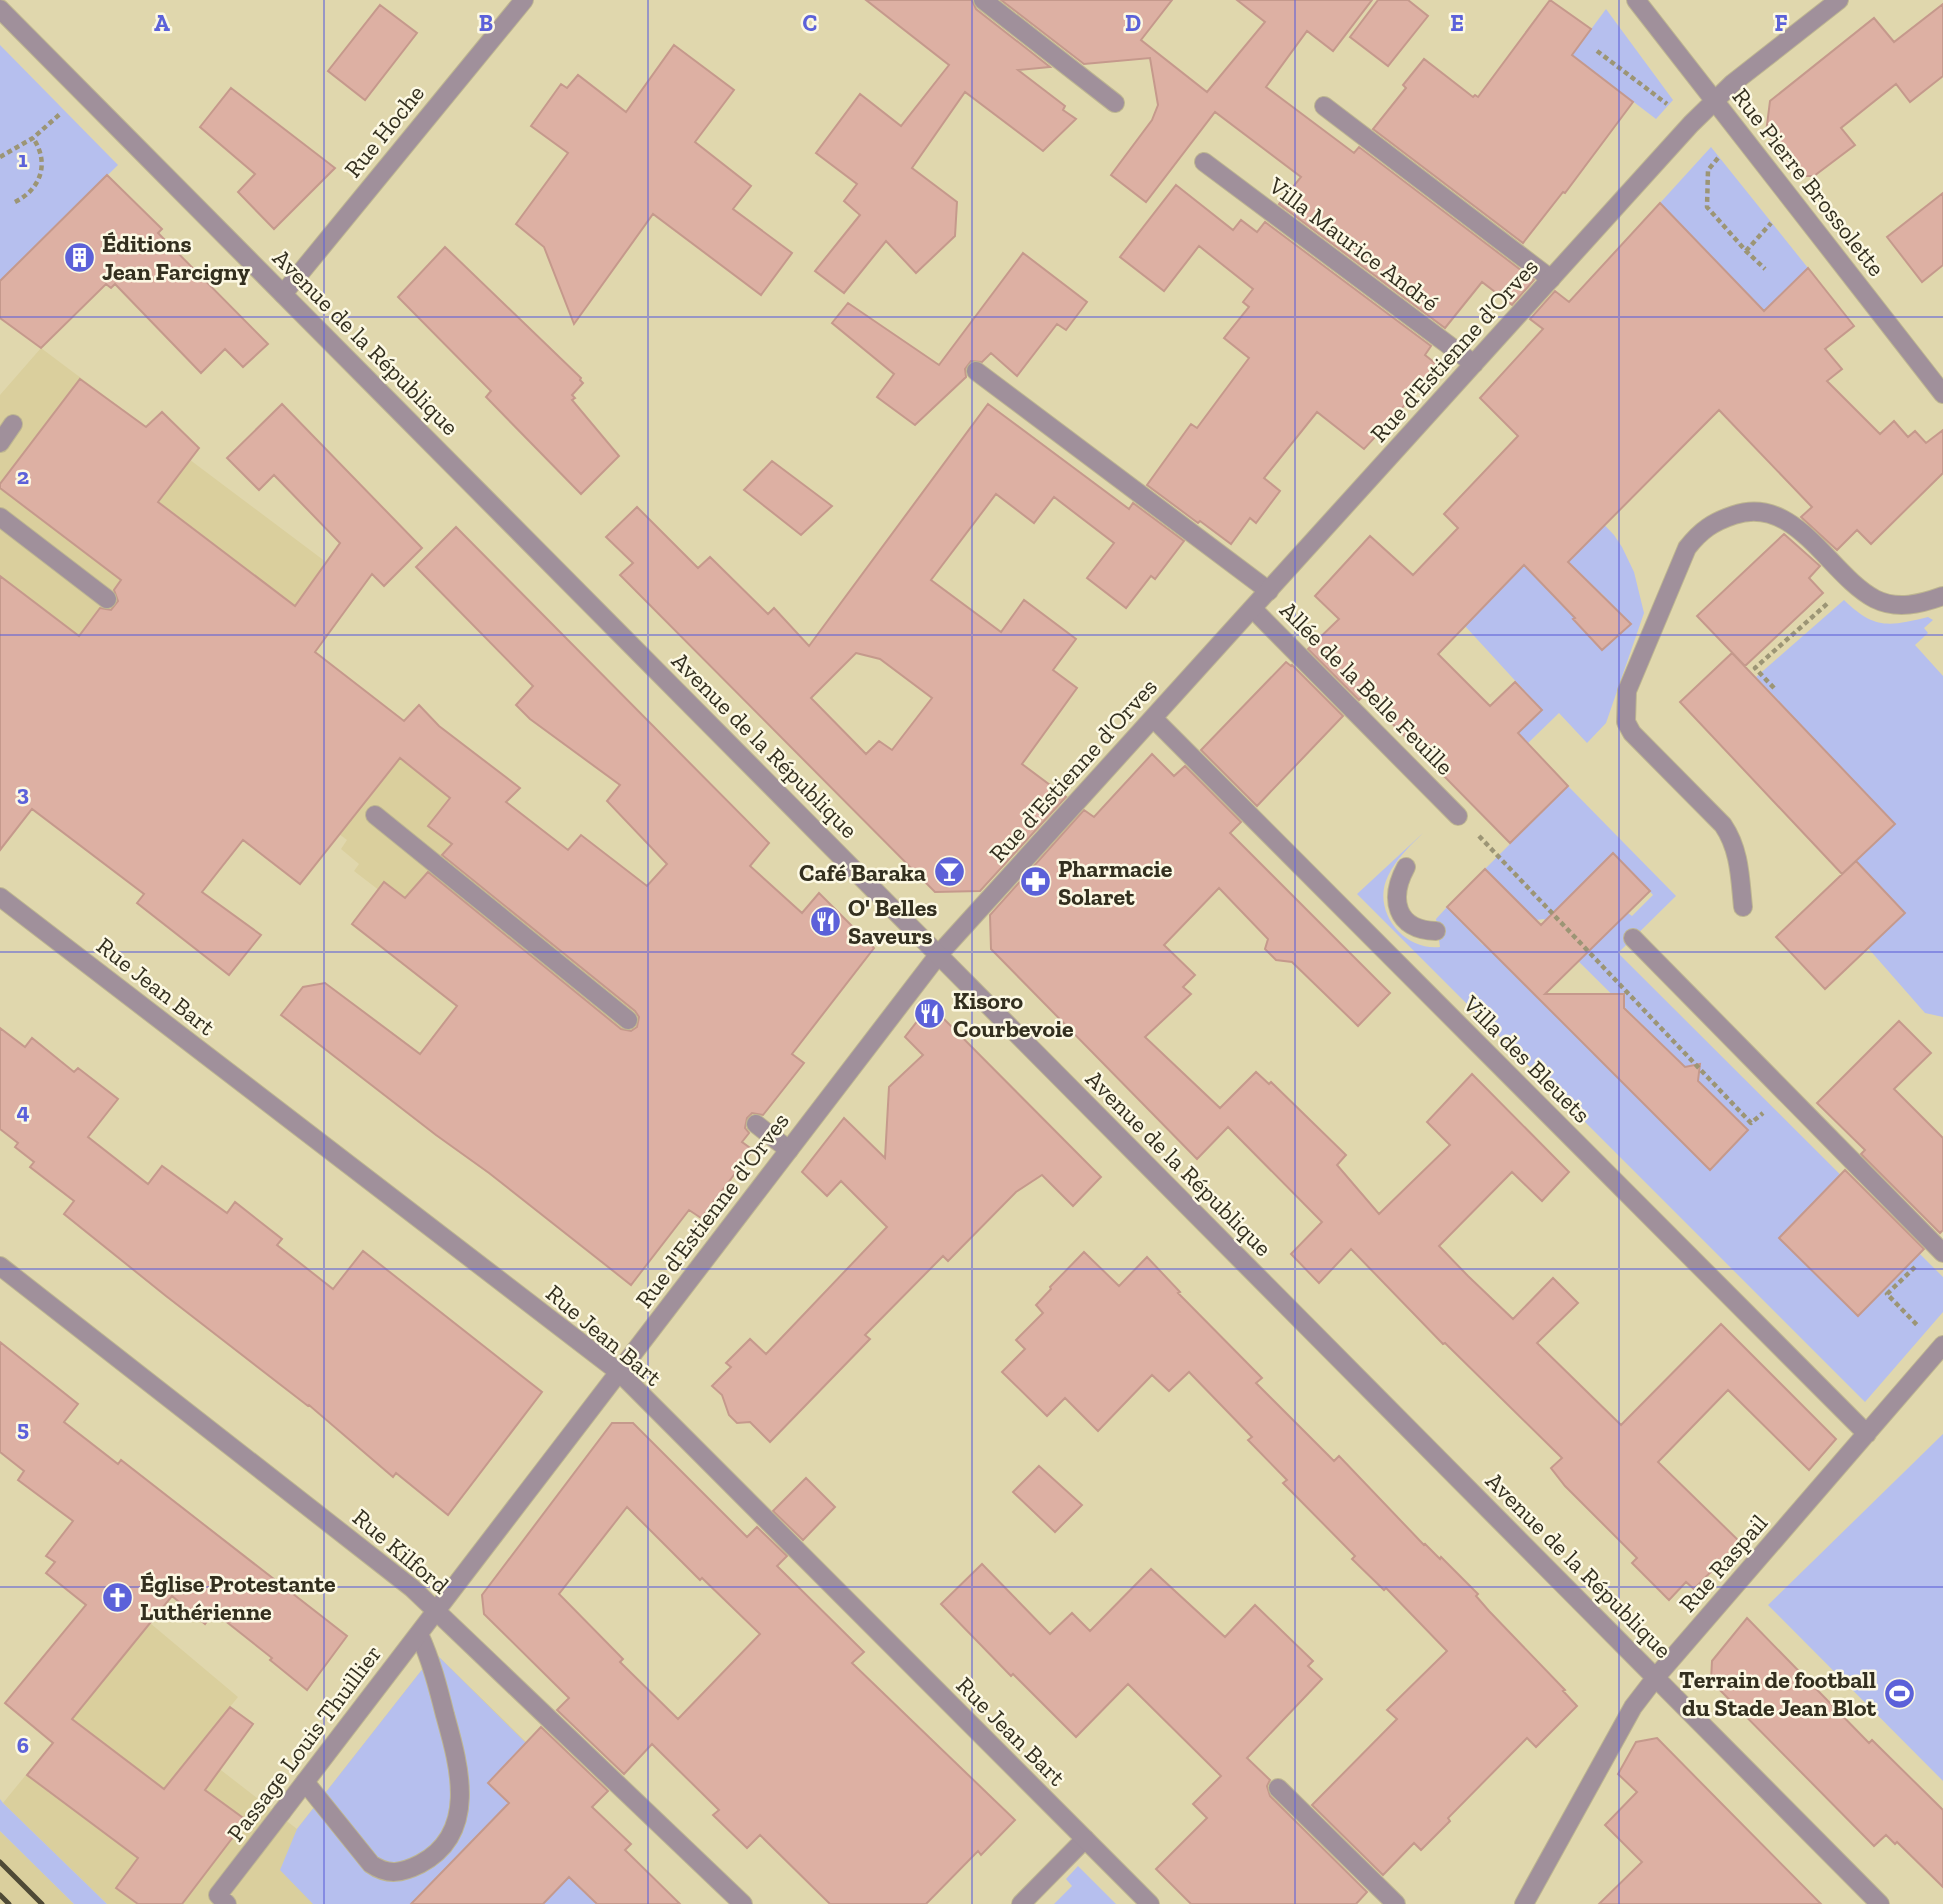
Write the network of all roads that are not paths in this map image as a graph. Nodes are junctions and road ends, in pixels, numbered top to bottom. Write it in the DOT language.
graph roads {
  1 [pos="524,0"];
  2 [pos="983,0"];
  3 [pos="1636,0"];
  4 [pos="1839,0"];
  5 [pos="0,9"];
  6 [pos="1715,100"];
  7 [pos="1115,103"];
  8 [pos="1324,106"];
  9 [pos="1204,162"];
  10 [pos="1551,279"];
  11 [pos="283,294"];
  12 [pos="1474,364"];
  13 [pos="976,371"];
  14 [pos="1943,394"];
  15 [pos="13,424"];
  16 [pos="0,443"];
  17 [pos="0,517"];
  18 [pos="1269,591"];
  19 [pos="1943,596"];
  20 [pos="107,599"];
  21 [pos="1253,609"];
  22 [pos="1153,718"];
  23 [pos="1452,809"];
  24 [pos="375,815"];
  25 [pos="1406,867"];
  26 [pos="0,897"];
  27 [pos="1743,907"];
  28 [pos="1436,931"];
  29 [pos="1633,938"];
  30 [pos="939,954"];
  31 [pos="628,1020"];
  32 [pos="756,1124"];
  33 [pos="789,1150"];
  34 [pos="1943,1252"];
  35 [pos="0,1266"];
  36 [pos="1942,1347"];
  37 [pos="619,1373"];
  38 [pos="1867,1434"];
  39 [pos="436,1611"];
  40 [pos="419,1634"];
  41 [pos="1656,1677"];
  42 [pos="305,1782"];
  43 [pos="1278,1788"];
  44 [pos="1085,1839"];
  45 [pos="227,1904"];
  46 [pos="743,1904"];
  47 [pos="1021,1904"];
  48 [pos="1150,1904"];
  49 [pos="1396,1904"];
  50 [pos="1524,1904"];
  51 [pos="1880,1904"];
  1 -- 11 [label="street, Rue Hoche"];
  2 -- 7 [label="street"];
  3 -- 6 [label="street, Rue Pierre Brossolette"];
  4 -- 6 [label="street, Rue d'Estienne d'Orves"];
  5 -- 11 [label="street, Avenue de la République"];
  6 -- 10 [label="street, Rue d'Estienne d'Orves"];
  6 -- 14 [label="street, Rue Pierre Brossolette"];
  8 -- 10 [label="street"];
  9 -- 12 [label="street, Villa Maurice André"];
  10 -- 12 [label="street, Rue d'Estienne d'Orves"];
  11 -- 30 [label="street, Avenue de la République"];
  12 -- 18 [label="street, Rue d'Estienne d'Orves"];
  13 -- 18 [label="street"];
  15 -- 16 [label="street"];
  17 -- 20 [label="street"];
  18 -- 21 [label="street, Rue d'Estienne d'Orves"];
  19 -- 27 [label="street"];
  21 -- 22 [label="street, Rue d'Estienne d'Orves"];
  21 -- 23 [label="street, Allée de la Belle Feuille"];
  22 -- 30 [label="street, Rue d'Estienne d'Orves"];
  22 -- 38 [label="street, Villa des Bleuets"];
  24 -- 31 [label="street"];
  25 -- 28 [label="street"];
  26 -- 37 [label="street, Rue Jean Bart"];
  29 -- 34 [label="street"];
  30 -- 33 [label="street, Rue d'Estienne d'Orves"];
  30 -- 41 [label="street, Avenue de la République"];
  32 -- 33 [label="street"];
  33 -- 37 [label="street, Rue d'Estienne d'Orves"];
  35 -- 39 [label="street, Rue Kilford"];
  36 -- 38 [label="street, Rue Raspail"];
  37 -- 39 [label="street, Rue d'Estienne d'Orves"];
  37 -- 44 [label="street, Rue Jean Bart"];
  38 -- 41 [label="street, Rue Raspail"];
  39 -- 40 [label="street, Passage Louis Thuillier"];
  39 -- 46 [label="street, Rue Kilford"];
  40 -- 42 [label="street, Passage Louis Thuillier"];
  40 -- 42 [label="street"];
  41 -- 50 [label="street, Rue Raspail"];
  41 -- 51 [label="street, Avenue de la République"];
  42 -- 45 [label="street, Passage Louis Thuillier"];
  43 -- 49 [label="street"];
  44 -- 47 [label="street"];
  44 -- 48 [label="street, Rue Jean Bart"];
}
